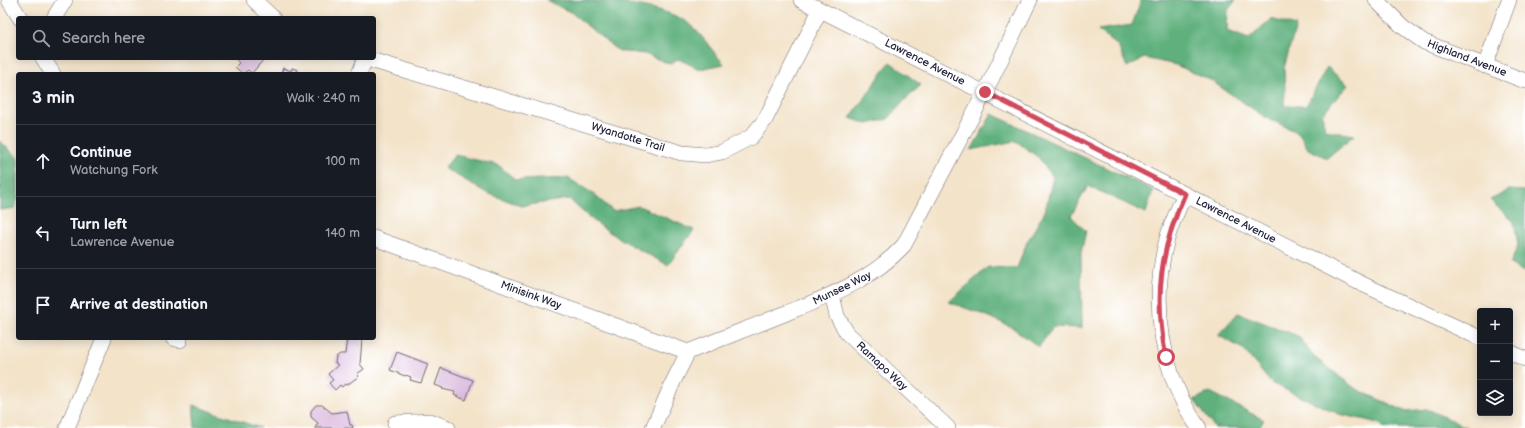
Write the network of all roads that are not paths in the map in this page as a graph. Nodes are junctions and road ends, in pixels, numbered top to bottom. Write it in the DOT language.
graph roads {
  1 [pos="9,0"];
  2 [pos="65,0"];
  3 [pos="254,0"];
  4 [pos="801,0"];
  5 [pos="1030,0"];
  6 [pos="1376,0"];
  7 [pos="1509,0"];
  8 [pos="820,10"];
  9 [pos="19,16"];
  10 [pos="55,16"];
  11 [pos="271,16"];
  12 [pos="44,60"];
  13 [pos="364,60"];
  14 [pos="372,60"];
  15 [pos="1485,66"];
  16 [pos="52,72"];
  17 [pos="360,72"];
  18 [pos="1525,81"];
  19 [pos="985,92"];
  20 [pos="1185,194"];
  21 [pos="376,239"];
  22 [pos="832,295"];
  23 [pos="1477,337"];
  24 [pos="103,340"];
  25 [pos="688,352"];
  26 [pos="1513,353"];
  27 [pos="1525,358"];
  28 [pos="395,423"];
  29 [pos="67,428"];
  30 [pos="448,428"];
  31 [pos="653,428"];
  32 [pos="948,428"];
  33 [pos="1199,428"];
  1 -- 9 [label="street"];
  2 -- 10 [label="street"];
  3 -- 11 [label="street"];
  4 -- 8 [label="street, Lawrence Avenue"];
  5 -- 19 [label="street, Munsee Way"];
  6 -- 15 [label="street, Highland Avenue"];
  7 -- 15 [label="street"];
  8 -- 14 [label="street, Wyandotte Trail"];
  8 -- 19 [label="street, Lawrence Avenue"];
  12 -- 16 [label="street"];
  13 -- 17 [label="street"];
  15 -- 18 [label="street, Highland Avenue"];
  19 -- 20 [label="street, Lawrence Avenue"];
  19 -- 22 [label="street, Munsee Way"];
  20 -- 23 [label="street, Lawrence Avenue"];
  20 -- 33 [label="street"];
  21 -- 25 [label="street, Minisink Way"];
  22 -- 25 [label="street, Munsee Way"];
  22 -- 32 [label="street, Ramapo Way"];
  24 -- 29 [label="street"];
  25 -- 31 [label="street"];
  26 -- 27 [label="street"];
  28 -- 30 [label="street"];
}
